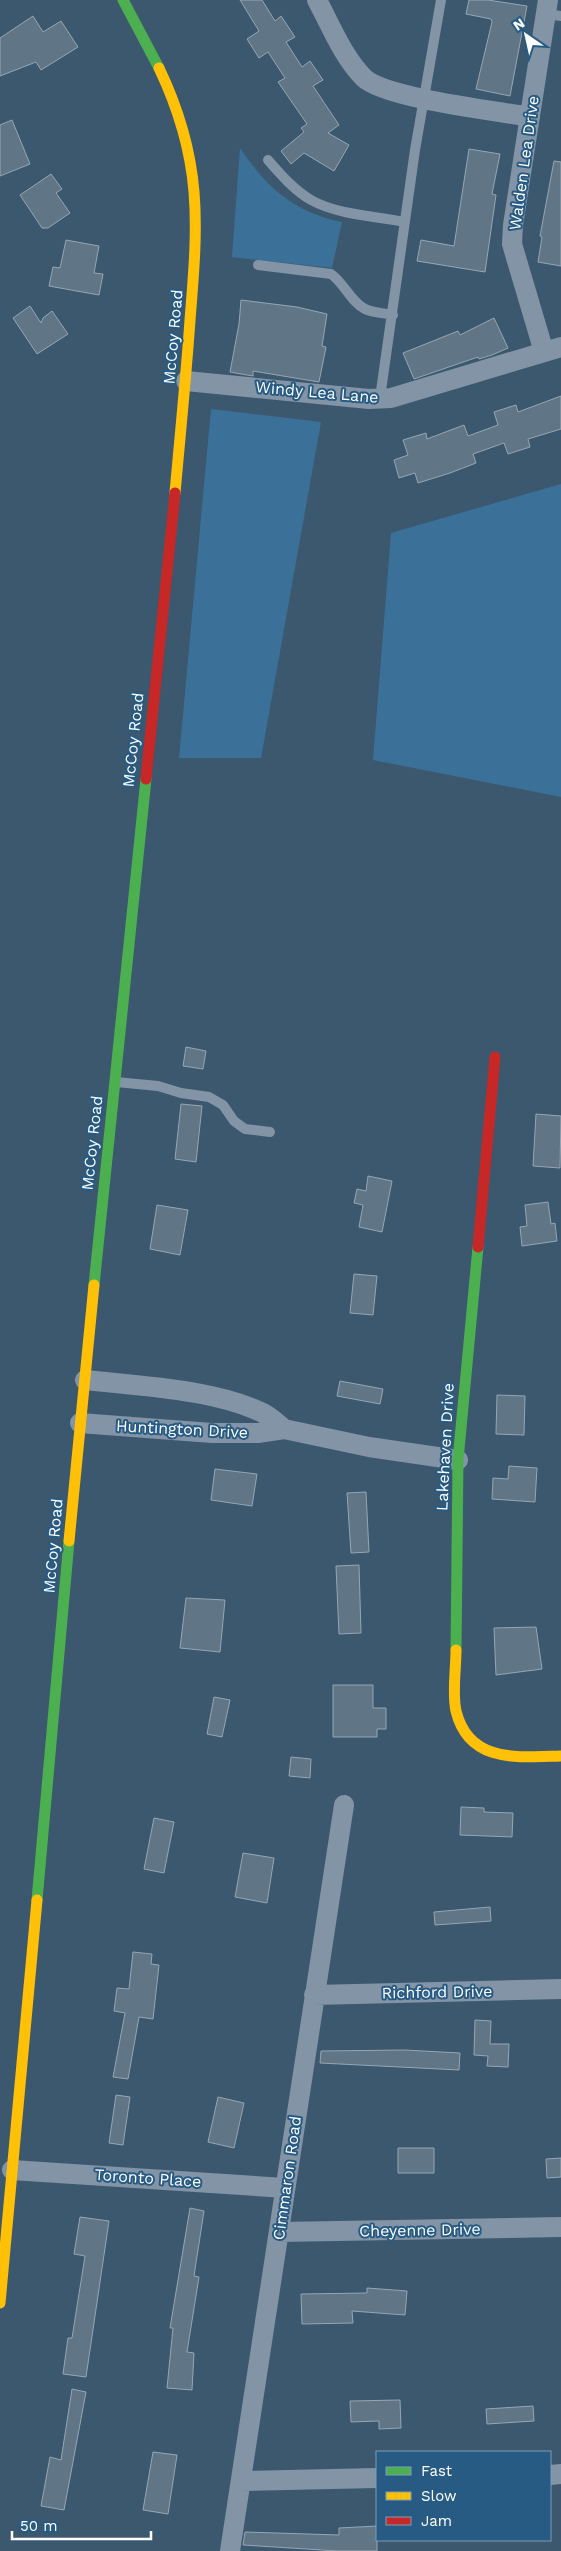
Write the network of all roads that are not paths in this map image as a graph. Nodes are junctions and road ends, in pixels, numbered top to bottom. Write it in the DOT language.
graph roads {
  1 [pos="123,0"];
  2 [pos="317,0"];
  3 [pos="442,0"];
  4 [pos="551,10"];
  5 [pos="424,98"];
  6 [pos="530,117"];
  7 [pos="268,160"];
  8 [pos="405,222"];
  9 [pos="258,264"];
  10 [pos="394,315"];
  11 [pos="553,349"];
  12 [pos="186,381"];
  13 [pos="380,398"];
  14 [pos="495,1057"];
  15 [pos="115,1082"];
  16 [pos="270,1132"];
  17 [pos="85,1380"];
  18 [pos="80,1423"];
  19 [pos="284,1429"];
  20 [pos="458,1460"];
  21 [pos="561,1756"];
  22 [pos="344,1804"];
  23 [pos="561,1989"];
  24 [pos="314,1995"];
  25 [pos="12,2170"];
  26 [pos="284,2188"];
  27 [pos="561,2226"];
  28 [pos="280,2232"];
  29 [pos="2,2254"];
  30 [pos="0,2303"];
  31 [pos="376,2478"];
  32 [pos="241,2481"];
  33 [pos="230,2551"];
  1 -- 12 [label="main road, McCoy Road"];
  2 -- 5 [label="street"];
  3 -- 5 [label="lane"];
  4 -- 6 [label="street, Walden Lea Drive"];
  5 -- 6 [label="street"];
  5 -- 8 [label="lane"];
  6 -- 11 [label="street, Walden Lea Drive"];
  7 -- 8 [label="lane"];
  8 -- 10 [label="lane"];
  9 -- 10 [label="lane"];
  10 -- 13 [label="lane"];
  11 -- 13 [label="street, Windy Lea Lane"];
  12 -- 13 [label="street, Windy Lea Lane"];
  12 -- 15 [label="main road, McCoy Road"];
  14 -- 20 [label="main road, Lakehaven Drive"];
  15 -- 16 [label="lane"];
  15 -- 17 [label="main road, McCoy Road"];
  17 -- 18 [label="main road, McCoy Road"];
  17 -- 19 [label="street, Huntington Drive"];
  18 -- 19 [label="street, Huntington Drive"];
  18 -- 25 [label="main road, McCoy Road"];
  19 -- 20 [label="street, Huntington Drive"];
  20 -- 21 [label="main road, Lakehaven Drive"];
  22 -- 24 [label="street, Cimmaron Road"];
  23 -- 24 [label="street, Richford Drive"];
  24 -- 26 [label="street, Cimmaron Road"];
  25 -- 26 [label="street, Toronto Place"];
  25 -- 29 [label="main road, McCoy Road"];
  26 -- 28 [label="street, Cimmaron Road"];
  27 -- 28 [label="street, Cheyenne Drive"];
  28 -- 32 [label="street, Cimmaron Road"];
  29 -- 30 [label="main road, McCoy Road"];
  31 -- 32 [label="street"];
  32 -- 33 [label="street, Cimmaron Road"];
}
